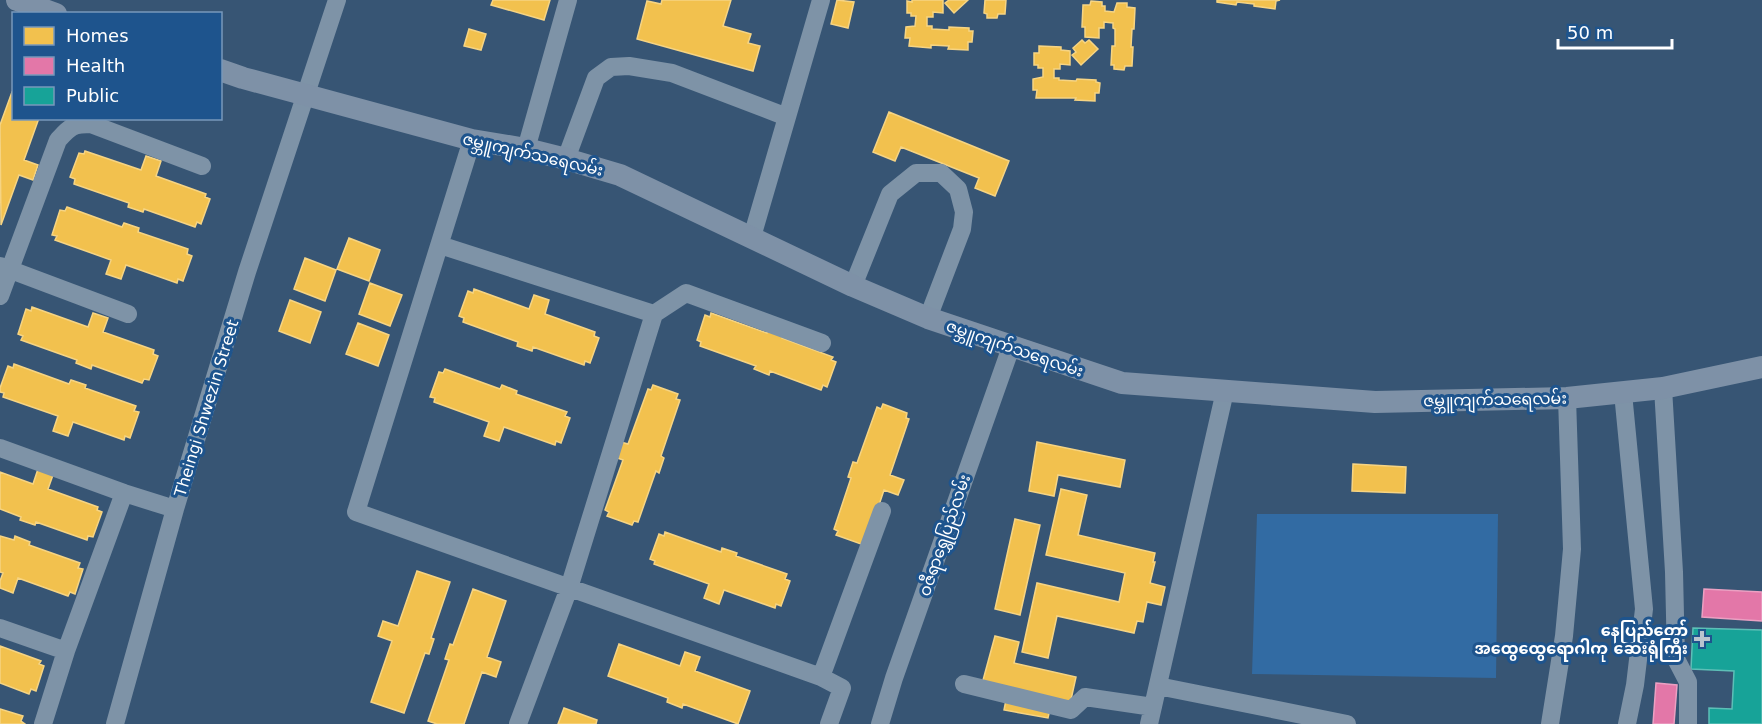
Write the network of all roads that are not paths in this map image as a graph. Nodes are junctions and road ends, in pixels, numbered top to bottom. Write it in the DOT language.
graph roads {
  1 [pos="17,0"];
  2 [pos="337,0"];
  3 [pos="568,0"];
  4 [pos="821,0"];
  5 [pos="50,12"];
  6 [pos="222,71"];
  7 [pos="307,95"];
  8 [pos="787,117"];
  9 [pos="472,140"];
  10 [pos="526,149"];
  11 [pos="566,159"];
  12 [pos="202,166"];
  13 [pos="752,237"];
  14 [pos="440,245"];
  15 [pos="5,268"];
  16 [pos="853,286"];
  17 [pos="0,296"];
  18 [pos="128,314"];
  19 [pos="654,314"];
  20 [pos="928,318"];
  21 [pos="822,343"];
  22 [pos="1011,347"];
  23 [pos="1762,367"];
  24 [pos="1663,388"];
  25 [pos="1225,391"];
  26 [pos="1623,393"];
  27 [pos="1568,398"];
  28 [pos="0,448"];
  29 [pos="123,493"];
  30 [pos="175,509"];
  31 [pos="882,511"];
  32 [pos="569,588"];
  33 [pos="0,628"];
  34 [pos="66,651"];
  35 [pos="821,677"];
  36 [pos="964,684"];
  37 [pos="1158,686"];
  38 [pos="1151,716"];
  39 [pos="43,724"];
  40 [pos="115,724"];
  41 [pos="518,724"];
  42 [pos="829,724"];
  43 [pos="880,724"];
  44 [pos="1347,724"];
  45 [pos="1550,724"];
  46 [pos="1627,724"];
  47 [pos="1688,724"];
  1 -- 5 [label="main road"];
  2 -- 7 [label="street, Theingi Shwezin Street"];
  3 -- 10 [label="street"];
  4 -- 8 [label="street"];
  6 -- 7 [label="main road, ဇမ္ဘူကျက်သရေလမ်း"];
  7 -- 9 [label="main road, ဇမ္ဘူကျက်သရေလမ်း"];
  7 -- 30 [label="street, Theingi Shwezin Street"];
  8 -- 11 [label="street"];
  8 -- 13 [label="street"];
  9 -- 10 [label="main road, ဇမ္ဘူကျက်သရေလမ်း"];
  9 -- 14 [label="street"];
  10 -- 11 [label="main road, ဇမ္ဘူကျက်သရေလမ်း"];
  11 -- 13 [label="main road, ဇမ္ဘူကျက်သရေလမ်း"];
  12 -- 15 [label="street"];
  13 -- 16 [label="main road, ဇမ္ဘူကျက်သရေလမ်း"];
  14 -- 19 [label="street"];
  14 -- 32 [label="street"];
  15 -- 17 [label="street"];
  15 -- 18 [label="street"];
  16 -- 20 [label="main road, ဇမ္ဘူကျက်သရေလမ်း"];
  16 -- 20 [label="street"];
  19 -- 21 [label="street"];
  19 -- 32 [label="street"];
  20 -- 22 [label="main road, ဇမ္ဘူကျက်သရေလမ်း"];
  22 -- 25 [label="main road, ဇမ္ဘူကျက်သရေလမ်း"];
  22 -- 43 [label="street, ဝဇီရာရွှေပြည်လမ်း"];
  23 -- 24 [label="main road, ဇမ္ဘူကျက်သရေလမ်း"];
  24 -- 26 [label="main road, ဇမ္ဘူကျက်သရေလမ်း"];
  24 -- 47 [label="street"];
  25 -- 27 [label="main road, ဇမ္ဘူကျက်သရေလမ်း"];
  25 -- 37 [label="street"];
  26 -- 27 [label="main road, ဇမ္ဘူကျက်သရေလမ်း"];
  26 -- 46 [label="street"];
  27 -- 45 [label="street"];
  28 -- 29 [label="street"];
  29 -- 30 [label="street"];
  29 -- 34 [label="street"];
  30 -- 40 [label="street, Theingi Shwezin Street"];
  31 -- 35 [label="street"];
  32 -- 35 [label="street"];
  32 -- 41 [label="street"];
  33 -- 34 [label="street"];
  34 -- 39 [label="street"];
  35 -- 42 [label="street"];
  36 -- 38 [label="street"];
  37 -- 38 [label="street"];
  37 -- 44 [label="street"];
}
